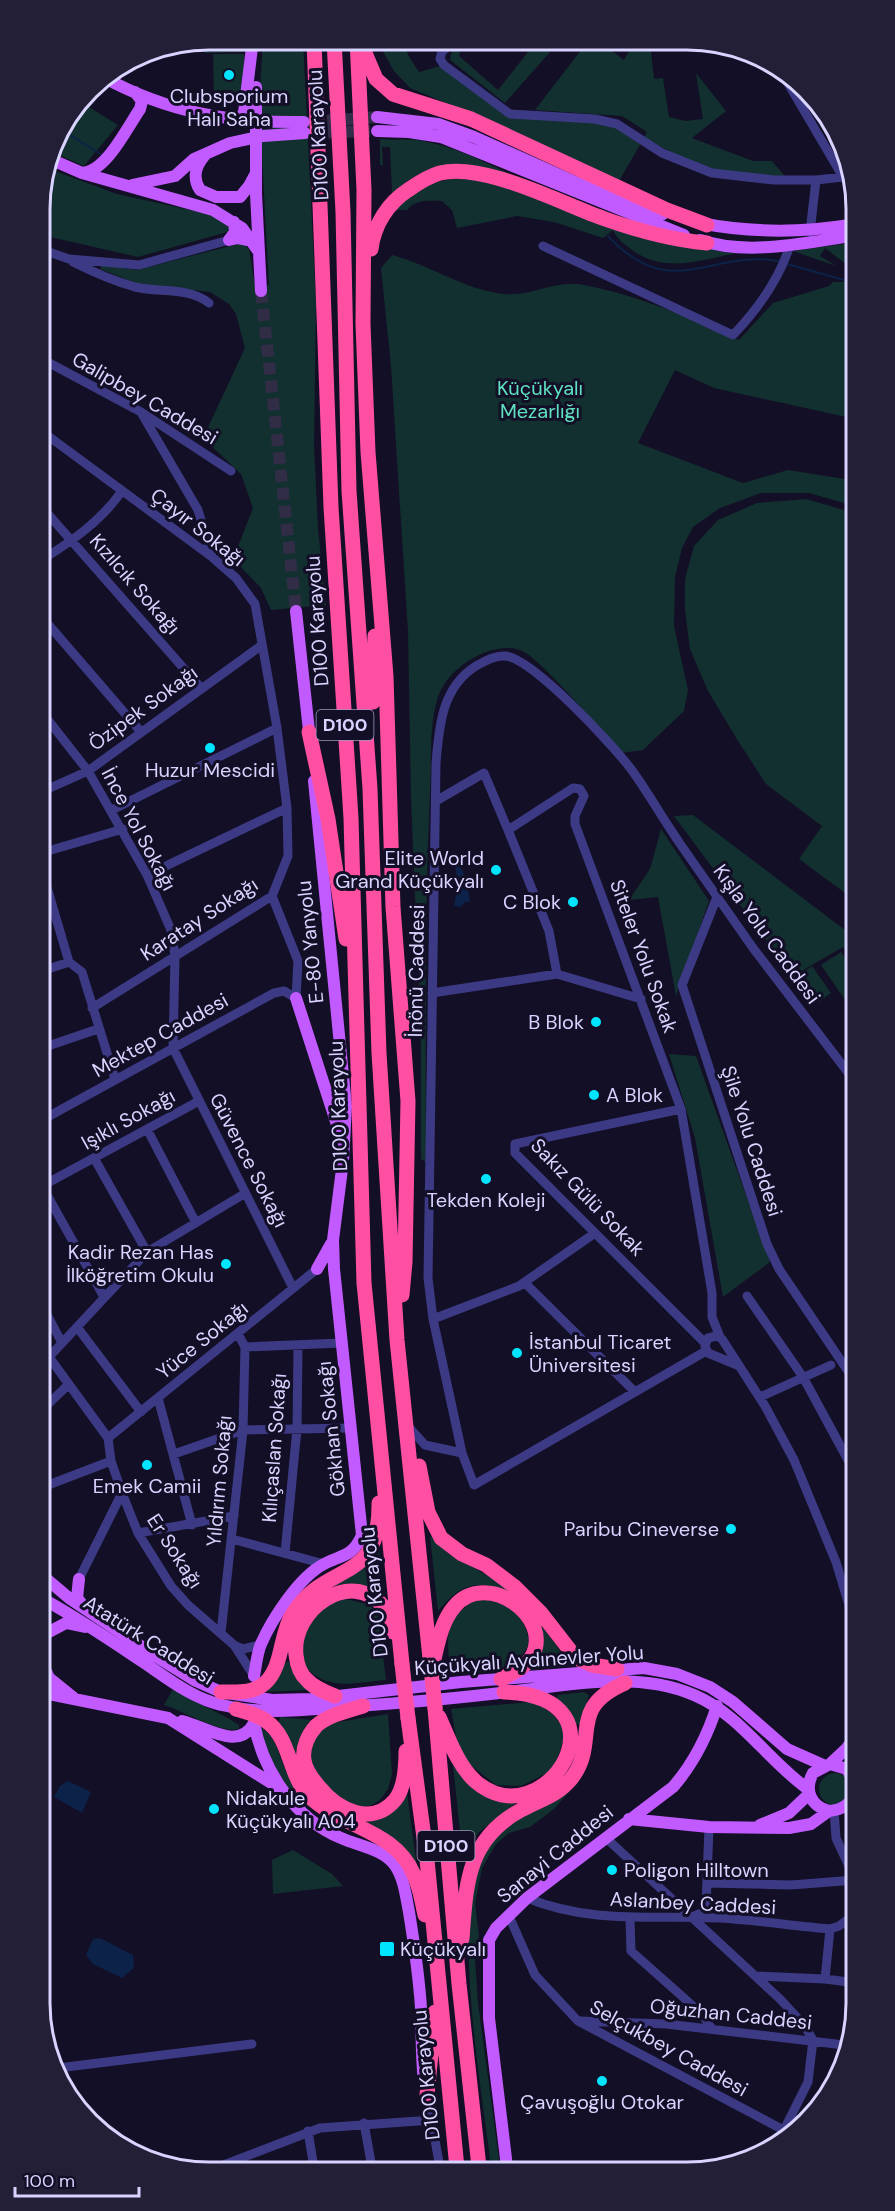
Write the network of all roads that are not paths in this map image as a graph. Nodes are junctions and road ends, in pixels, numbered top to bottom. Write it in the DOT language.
graph roads {
  1 [pos="252,50"];
  2 [pos="258,50"];
  3 [pos="314,50"];
  4 [pos="334,50"];
  5 [pos="359,50"];
  6 [pos="363,50"];
  7 [pos="443,50"];
  8 [pos="113,82"];
  9 [pos="793,91"];
  10 [pos="135,92"];
  11 [pos="377,117"];
  12 [pos="229,120"];
  13 [pos="377,131"];
  14 [pos="216,147"];
  15 [pos="57,162"];
  16 [pos="839,165"];
  17 [pos="82,173"];
  18 [pos="842,177"];
  19 [pos="816,180"];
  20 [pos="124,186"];
  21 [pos="250,193"];
  22 [pos="234,222"];
  23 [pos="707,225"];
  24 [pos="846,226"];
  25 [pos="810,231"];
  26 [pos="846,237"];
  27 [pos="230,240"];
  28 [pos="707,243"];
  29 [pos="543,246"];
  30 [pos="256,247"];
  31 [pos="50,252"];
  32 [pos="788,252"];
  33 [pos="69,259"];
  34 [pos="261,291"];
  35 [pos="209,303"];
  36 [pos="363,324"];
  37 [pos="50,363"];
  38 [pos="141,412"];
  39 [pos="50,437"];
  40 [pos="231,471"];
  41 [pos="122,491"];
  42 [pos="50,515"];
  43 [pos="375,534"];
  44 [pos="74,540"];
  45 [pos="50,555"];
  46 [pos="212,557"];
  47 [pos="296,611"];
  48 [pos="50,626"];
  49 [pos="262,645"];
  50 [pos="201,688"];
  51 [pos="50,722"];
  52 [pos="277,728"];
  53 [pos="141,732"];
  54 [pos="309,732"];
  55 [pos="630,769"];
  56 [pos="88,771"];
  57 [pos="50,788"];
  58 [pos="370,789"];
  59 [pos="436,801"];
  60 [pos="287,808"];
  61 [pos="112,810"];
  62 [pos="123,829"];
  63 [pos="508,830"];
  64 [pos="50,850"];
  65 [pos="147,875"];
  66 [pos="272,896"];
  67 [pos="717,897"];
  68 [pos="50,912"];
  69 [pos="175,956"];
  70 [pos="69,962"];
  71 [pos="50,968"];
  72 [pos="557,974"];
  73 [pos="432,993"];
  74 [pos="296,998"];
  75 [pos="641,999"];
  76 [pos="92,1008"];
  77 [pos="356,1008"];
  78 [pos="98,1029"];
  79 [pos="340,1042"];
  80 [pos="50,1045"];
  81 [pos="173,1048"];
  82 [pos="846,1069"];
  83 [pos="115,1079"];
  84 [pos="323,1083"];
  85 [pos="199,1101"];
  86 [pos="681,1109"];
  87 [pos="50,1116"];
  88 [pos="147,1129"];
  89 [pos="344,1154"];
  90 [pos="94,1158"];
  91 [pos="50,1182"];
  92 [pos="244,1194"];
  93 [pos="50,1200"];
  94 [pos="196,1223"];
  95 [pos="595,1233"];
  96 [pos="333,1240"];
  97 [pos="147,1252"];
  98 [pos="317,1269"];
  99 [pos="334,1269"];
  100 [pos="525,1283"];
  101 [pos="293,1288"];
  102 [pos="747,1296"];
  103 [pos="104,1297"];
  104 [pos="433,1319"];
  105 [pos="50,1320"];
  106 [pos="77,1327"];
  107 [pos="238,1334"];
  108 [pos="397,1340"];
  109 [pos="722,1340"];
  110 [pos="62,1343"];
  111 [pos="341,1343"];
  112 [pos="298,1346"];
  113 [pos="245,1347"];
  114 [pos="705,1347"];
  115 [pos="50,1352"];
  116 [pos="717,1355"];
  117 [pos="50,1360"];
  118 [pos="737,1365"];
  119 [pos="831,1365"];
  120 [pos="845,1367"];
  121 [pos="803,1377"];
  122 [pos="69,1384"];
  123 [pos="635,1392"];
  124 [pos="760,1396"];
  125 [pos="158,1398"];
  126 [pos="50,1402"];
  127 [pos="377,1410"];
  128 [pos="141,1412"];
  129 [pos="406,1423"];
  130 [pos="352,1428"];
  131 [pos="297,1429"];
  132 [pos="243,1430"];
  133 [pos="108,1438"];
  134 [pos="462,1453"];
  135 [pos="174,1454"];
  136 [pos="845,1455"];
  137 [pos="111,1461"];
  138 [pos="50,1484"];
  139 [pos="122,1492"];
  140 [pos="234,1516"];
  141 [pos="192,1525"];
  142 [pos="138,1533"];
  143 [pos="232,1539"];
  144 [pos="285,1553"];
  145 [pos="324,1564"];
  146 [pos="79,1579"];
  147 [pos="50,1582"];
  148 [pos="845,1591"];
  149 [pos="69,1598"];
  150 [pos="50,1603"];
  151 [pos="63,1610"];
  152 [pos="89,1612"];
  153 [pos="50,1629"];
  154 [pos="93,1629"];
  155 [pos="50,1633"];
  156 [pos="221,1633"];
  157 [pos="234,1645"];
  158 [pos="260,1645"];
  159 [pos="402,1664"];
  160 [pos="431,1668"];
  161 [pos="254,1676"];
  162 [pos="621,1676"];
  163 [pos="50,1679"];
  164 [pos="50,1685"];
  165 [pos="502,1686"];
  166 [pos="221,1692"];
  167 [pos="50,1694"];
  168 [pos="335,1696"];
  169 [pos="79,1701"];
  170 [pos="363,1706"];
  171 [pos="717,1707"];
  172 [pos="236,1708"];
  173 [pos="435,1708"];
  174 [pos="168,1718"];
  175 [pos="408,1718"];
  176 [pos="845,1750"];
  177 [pos="826,1765"];
  178 [pos="845,1770"];
  179 [pos="282,1790"];
  180 [pos="809,1792"];
  181 [pos="659,1798"];
  182 [pos="845,1805"];
  183 [pos="835,1810"];
  184 [pos="845,1811"];
  185 [pos="629,1819"];
  186 [pos="663,1824"];
  187 [pos="709,1827"];
  188 [pos="753,1827"];
  189 [pos="606,1838"];
  190 [pos="845,1858"];
  191 [pos="845,1881"];
  192 [pos="707,1883"];
  193 [pos="528,1898"];
  194 [pos="508,1916"];
  195 [pos="690,1918"];
  196 [pos="630,1919"];
  197 [pos="845,1921"];
  198 [pos="830,1929"];
  199 [pos="436,1960"];
  200 [pos="756,1976"];
  201 [pos="438,1979"];
  202 [pos="825,1979"];
  203 [pos="845,1982"];
  204 [pos="459,1984"];
  205 [pos="578,2021"];
  206 [pos="712,2029"];
  207 [pos="813,2040"];
  208 [pos="252,2044"];
  209 [pos="839,2044"];
  210 [pos="64,2067"];
  211 [pos="427,2094"];
  212 [pos="432,2120"];
  213 [pos="791,2122"];
  214 [pos="364,2123"];
  215 [pos="782,2129"];
  216 [pos="308,2132"];
  217 [pos="241,2158"];
  218 [pos="231,2162"];
  219 [pos="241,2162"];
  220 [pos="313,2162"];
  221 [pos="371,2162"];
  222 [pos="439,2162"];
  223 [pos="456,2162"];
  224 [pos="478,2162"];
  225 [pos="506,2162"];
  1 -- 12 [label="main road"];
  2 -- 21 [label="main road, bridge"];
  3 -- 77 [label="highway, D100 Karayolu / D100"];
  4 -- 58 [label="highway, D100 Karayolu / D100"];
  5 -- 36 [label="highway"];
  6 -- 23 [label="highway"];
  7 -- 19 [label="street"];
  8 -- 10 [label="main road"];
  9 -- 16 [label="street"];
  10 -- 12 [label="main road"];
  10 -- 17 [label="main road"];
  11 -- 23 [label="main road"];
  12 -- 14 [label="main road"];
  13 -- 28 [label="main road"];
  14 -- 20 [label="main road"];
  14 -- 21 [label="main road"];
  15 -- 17 [label="main road"];
  17 -- 20 [label="main road"];
  18 -- 19 [label="street"];
  19 -- 25 [label="street"];
  20 -- 22 [label="main road"];
  21 -- 30 [label="main road"];
  22 -- 27 [label="main road"];
  22 -- 30 [label="main road"];
  23 -- 25 [label="main road"];
  24 -- 25 [label="main road"];
  26 -- 32 [label="main road"];
  27 -- 30 [label="main road"];
  27 -- 33 [label="street"];
  28 -- 32 [label="main road"];
  28 -- 36 [label="highway"];
  29 -- 32 [label="street"];
  30 -- 34 [label="main road"];
  31 -- 33 [label="street"];
  33 -- 35 [label="street"];
  36 -- 43 [label="highway"];
  37 -- 38 [label="street, Galipbey Caddesi"];
  38 -- 40 [label="street, Galipbey Caddesi"];
  38 -- 46 [label="street"];
  39 -- 41 [label="street, Çayır Sokağı"];
  41 -- 44 [label="street"];
  41 -- 46 [label="street, Çayır Sokağı"];
  42 -- 44 [label="street, Kızılcık Sokağı"];
  43 -- 58 [label="highway"];
  43 -- 108 [label="highway"];
  44 -- 45 [label="street"];
  44 -- 50 [label="street, Kızılcık Sokağı"];
  46 -- 49 [label="street, Çayır Sokağı"];
  47 -- 54 [label="main road, E-80 Yanyolu"];
  48 -- 53 [label="street"];
  49 -- 50 [label="street, Özipek Sokağı"];
  49 -- 52 [label="street, Çayır Sokağı"];
  50 -- 53 [label="street, Özipek Sokağı"];
  51 -- 56 [label="street, İnce Yol Sokağı"];
  52 -- 60 [label="street, Karatay Sokağı"];
  52 -- 61 [label="street"];
  53 -- 56 [label="street, Özipek Sokağı"];
  54 -- 77 [label="highway"];
  54 -- 79 [label="main road, E-80 Yanyolu"];
  55 -- 59 [label="street, İnönü Caddesi"];
  55 -- 67 [label="street, Kışla Yolu Caddesi"];
  56 -- 57 [label="street, Özipek Sokağı"];
  56 -- 61 [label="street, İnce Yol Sokağı"];
  58 -- 108 [label="highway, D100 Karayolu / D100"];
  59 -- 63 [label="street"];
  59 -- 73 [label="street, İnönü Caddesi"];
  60 -- 65 [label="street"];
  60 -- 66 [label="street, Karatay Sokağı"];
  61 -- 62 [label="street, İnce Yol Sokağı"];
  62 -- 64 [label="street"];
  62 -- 65 [label="street, İnce Yol Sokağı"];
  63 -- 72 [label="street"];
  63 -- 75 [label="street, Siteler Yolu Sokak"];
  65 -- 69 [label="street, İnce Yol Sokağı"];
  66 -- 69 [label="street, Karatay Sokağı"];
  66 -- 74 [label="street"];
  67 -- 82 [label="street, Kışla Yolu Caddesi"];
  67 -- 120 [label="street, Şile Yolu Caddesi"];
  68 -- 70 [label="street"];
  69 -- 76 [label="street, Karatay Sokağı"];
  69 -- 81 [label="street, İnce Yol Sokağı"];
  70 -- 71 [label="street"];
  70 -- 76 [label="street"];
  72 -- 73 [label="street"];
  72 -- 75 [label="street"];
  73 -- 104 [label="street, İnönü Caddesi"];
  74 -- 81 [label="street, Mektep Caddesi"];
  74 -- 84 [label="main road"];
  75 -- 86 [label="street, Siteler Yolu Sokak"];
  76 -- 78 [label="street"];
  77 -- 127 [label="highway, D100 Karayolu / D100"];
  78 -- 80 [label="street"];
  78 -- 83 [label="street"];
  79 -- 84 [label="main road"];
  79 -- 89 [label="main road, E-80 Yanyolu"];
  81 -- 83 [label="street, Mektep Caddesi"];
  81 -- 85 [label="street, Güvence Sokağı"];
  83 -- 87 [label="street, Mektep Caddesi"];
  84 -- 89 [label="main road"];
  85 -- 88 [label="street, Işıklı Sokağı"];
  85 -- 92 [label="street, Güvence Sokağı"];
  86 -- 95 [label="street, Sakız Gülü Sokak"];
  86 -- 109 [label="street, Siteler Yolu Sokak"];
  88 -- 90 [label="street, Işıklı Sokağı"];
  88 -- 94 [label="street"];
  89 -- 96 [label="main road, E-80 Yanyolu"];
  90 -- 91 [label="street, Işıklı Sokağı"];
  90 -- 97 [label="street"];
  92 -- 94 [label="street"];
  92 -- 101 [label="street, Güvence Sokağı"];
  93 -- 103 [label="street"];
  94 -- 97 [label="street"];
  95 -- 100 [label="street"];
  95 -- 114 [label="street, Sakız Gülü Sokak"];
  96 -- 98 [label="main road"];
  96 -- 99 [label="main road, E-80 Yanyolu"];
  97 -- 103 [label="street"];
  98 -- 99 [label="main road"];
  98 -- 101 [label="street, Yüce Sokağı"];
  99 -- 111 [label="main road, Gökhan Sokağı"];
  100 -- 104 [label="street"];
  100 -- 123 [label="street"];
  101 -- 107 [label="street, Yüce Sokağı"];
  102 -- 121 [label="street"];
  103 -- 106 [label="street"];
  104 -- 134 [label="street, İnönü Caddesi"];
  105 -- 110 [label="street"];
  106 -- 110 [label="street"];
  106 -- 128 [label="street"];
  107 -- 113 [label="street, Yıldırım Sokağı"];
  107 -- 125 [label="street, Yüce Sokağı"];
  108 -- 129 [label="highway, D100 Karayolu / D100"];
  109 -- 114 [label="street"];
  109 -- 116 [label="street"];
  109 -- 118 [label="street, Siteler Yolu Sokak"];
  110 -- 115 [label="street"];
  111 -- 112 [label="street"];
  111 -- 130 [label="main road, Gökhan Sokağı"];
  112 -- 113 [label="street"];
  112 -- 131 [label="street, Kılıçaslan Sokağı"];
  113 -- 132 [label="street, Yıldırım Sokağı"];
  114 -- 116 [label="street"];
  114 -- 123 [label="street"];
  116 -- 118 [label="street"];
  117 -- 122 [label="street"];
  118 -- 124 [label="street"];
  119 -- 121 [label="street"];
  121 -- 124 [label="street"];
  121 -- 136 [label="street"];
  122 -- 126 [label="street"];
  122 -- 133 [label="street"];
  123 -- 134 [label="street, İnönü Caddesi"];
  124 -- 148 [label="street"];
  125 -- 128 [label="street, Yüce Sokağı"];
  125 -- 135 [label="street"];
  127 -- 159 [label="highway, D100 Karayolu / D100"];
  127 -- 166 [label="highway"];
  128 -- 133 [label="street, Yüce Sokağı"];
  129 -- 134 [label="street"];
  129 -- 160 [label="highway, D100 Karayolu / D100"];
  129 -- 162 [label="highway"];
  130 -- 131 [label="street"];
  130 -- 145 [label="main road, Gökhan Sokağı"];
  131 -- 132 [label="street"];
  131 -- 144 [label="street, Kılıçaslan Sokağı"];
  132 -- 135 [label="street"];
  132 -- 140 [label="street, Yıldırım Sokağı"];
  133 -- 137 [label="street, Er Sokağı"];
  135 -- 141 [label="street"];
  137 -- 138 [label="street"];
  137 -- 139 [label="street, Er Sokağı"];
  139 -- 142 [label="street, Er Sokağı"];
  139 -- 146 [label="street"];
  140 -- 141 [label="street"];
  140 -- 143 [label="street, Yıldırım Sokağı"];
  141 -- 142 [label="street"];
  142 -- 156 [label="street, Er Sokağı"];
  143 -- 144 [label="street"];
  143 -- 156 [label="street, Yıldırım Sokağı"];
  144 -- 145 [label="street"];
  145 -- 158 [label="main road, Gökhan Sokağı"];
  146 -- 149 [label="street"];
  146 -- 152 [label="main road"];
  147 -- 149 [label="main road, Atatürk Caddesi"];
  149 -- 151 [label="main road"];
  149 -- 152 [label="main road, Atatürk Caddesi"];
  150 -- 151 [label="main road, Atatürk Caddesi"];
  151 -- 153 [label="main road"];
  151 -- 154 [label="main road, Atatürk Caddesi"];
  152 -- 166 [label="main road, Küçükyalı Aydınevler Yolu"];
  154 -- 155 [label="main road"];
  154 -- 172 [label="main road, Atatürk Caddesi"];
  156 -- 157 [label="street, Er Sokağı"];
  157 -- 158 [label="street"];
  157 -- 161 [label="street, Er Sokağı"];
  158 -- 161 [label="main road"];
  159 -- 168 [label="highway"];
  159 -- 175 [label="highway, D100 Karayolu / D100, bridge"];
  160 -- 165 [label="highway"];
  160 -- 173 [label="highway, D100 Karayolu / D100, bridge"];
  162 -- 165 [label="main road, Küçükyalı Aydınevler Yolu"];
  162 -- 171 [label="main road, Küçükyalı Aydınevler Yolu"];
  162 -- 177 [label="main road, Küçükyalı Aydınevler Yolu"];
  162 -- 204 [label="highway"];
  163 -- 169 [label="main road"];
  164 -- 169 [label="street"];
  165 -- 168 [label="main road, Küçükyalı Aydınevler Yolu"];
  165 -- 170 [label="main road, Küçükyalı Aydınevler Yolu"];
  165 -- 173 [label="highway"];
  166 -- 168 [label="main road, Küçükyalı Aydınevler Yolu"];
  167 -- 169 [label="main road"];
  169 -- 174 [label="main road"];
  170 -- 172 [label="main road, Küçükyalı Aydınevler Yolu"];
  170 -- 175 [label="highway"];
  171 -- 180 [label="main road, Küçükyalı Aydınevler Yolu"];
  171 -- 181 [label="main road, Sanayi Caddesi"];
  172 -- 199 [label="highway"];
  173 -- 204 [label="highway, D100 Karayolu / D100"];
  174 -- 179 [label="main road"];
  174 -- 179 [label="main road"];
  175 -- 199 [label="highway, D100 Karayolu / D100"];
  176 -- 177 [label="main road"];
  177 -- 178 [label="main road"];
  177 -- 180 [label="main road"];
  179 -- 211 [label="main road"];
  180 -- 183 [label="main road"];
  180 -- 188 [label="main road"];
  181 -- 185 [label="main road, Sanayi Caddesi"];
  181 -- 186 [label="main road"];
  182 -- 183 [label="main road"];
  183 -- 184 [label="main road"];
  183 -- 188 [label="main road"];
  183 -- 190 [label="street"];
  185 -- 186 [label="main road"];
  185 -- 189 [label="main road, Sanayi Caddesi"];
  186 -- 187 [label="main road"];
  187 -- 188 [label="main road"];
  187 -- 192 [label="street"];
  189 -- 193 [label="main road, Sanayi Caddesi"];
  189 -- 195 [label="street"];
  191 -- 192 [label="street"];
  192 -- 195 [label="street"];
  193 -- 194 [label="main road, Sanayi Caddesi"];
  193 -- 196 [label="street, Aslanbey Caddesi"];
  194 -- 205 [label="street, Selçukbey Caddesi"];
  194 -- 225 [label="main road, Sanayi Caddesi"];
  195 -- 196 [label="street, Aslanbey Caddesi"];
  195 -- 198 [label="street, Aslanbey Caddesi"];
  195 -- 200 [label="street"];
  196 -- 206 [label="street"];
  197 -- 198 [label="street"];
  198 -- 202 [label="street"];
  199 -- 201 [label="highway, D100 Karayolu / D100"];
  200 -- 202 [label="street"];
  200 -- 207 [label="street"];
  201 -- 211 [label="highway"];
  201 -- 223 [label="highway, D100 Karayolu / D100"];
  202 -- 203 [label="street"];
  204 -- 224 [label="highway, D100 Karayolu / D100"];
  205 -- 206 [label="street, Oğuzhan Caddesi"];
  205 -- 215 [label="street, Selçukbey Caddesi"];
  206 -- 207 [label="street, Oğuzhan Caddesi"];
  207 -- 209 [label="street, Oğuzhan Caddesi"];
  207 -- 213 [label="street"];
  208 -- 210 [label="street"];
  211 -- 212 [label="street"];
  212 -- 214 [label="street"];
  212 -- 222 [label="street"];
  214 -- 216 [label="street"];
  214 -- 221 [label="street"];
  216 -- 217 [label="street"];
  216 -- 220 [label="street"];
  217 -- 218 [label="street"];
  217 -- 219 [label="street"];
}
